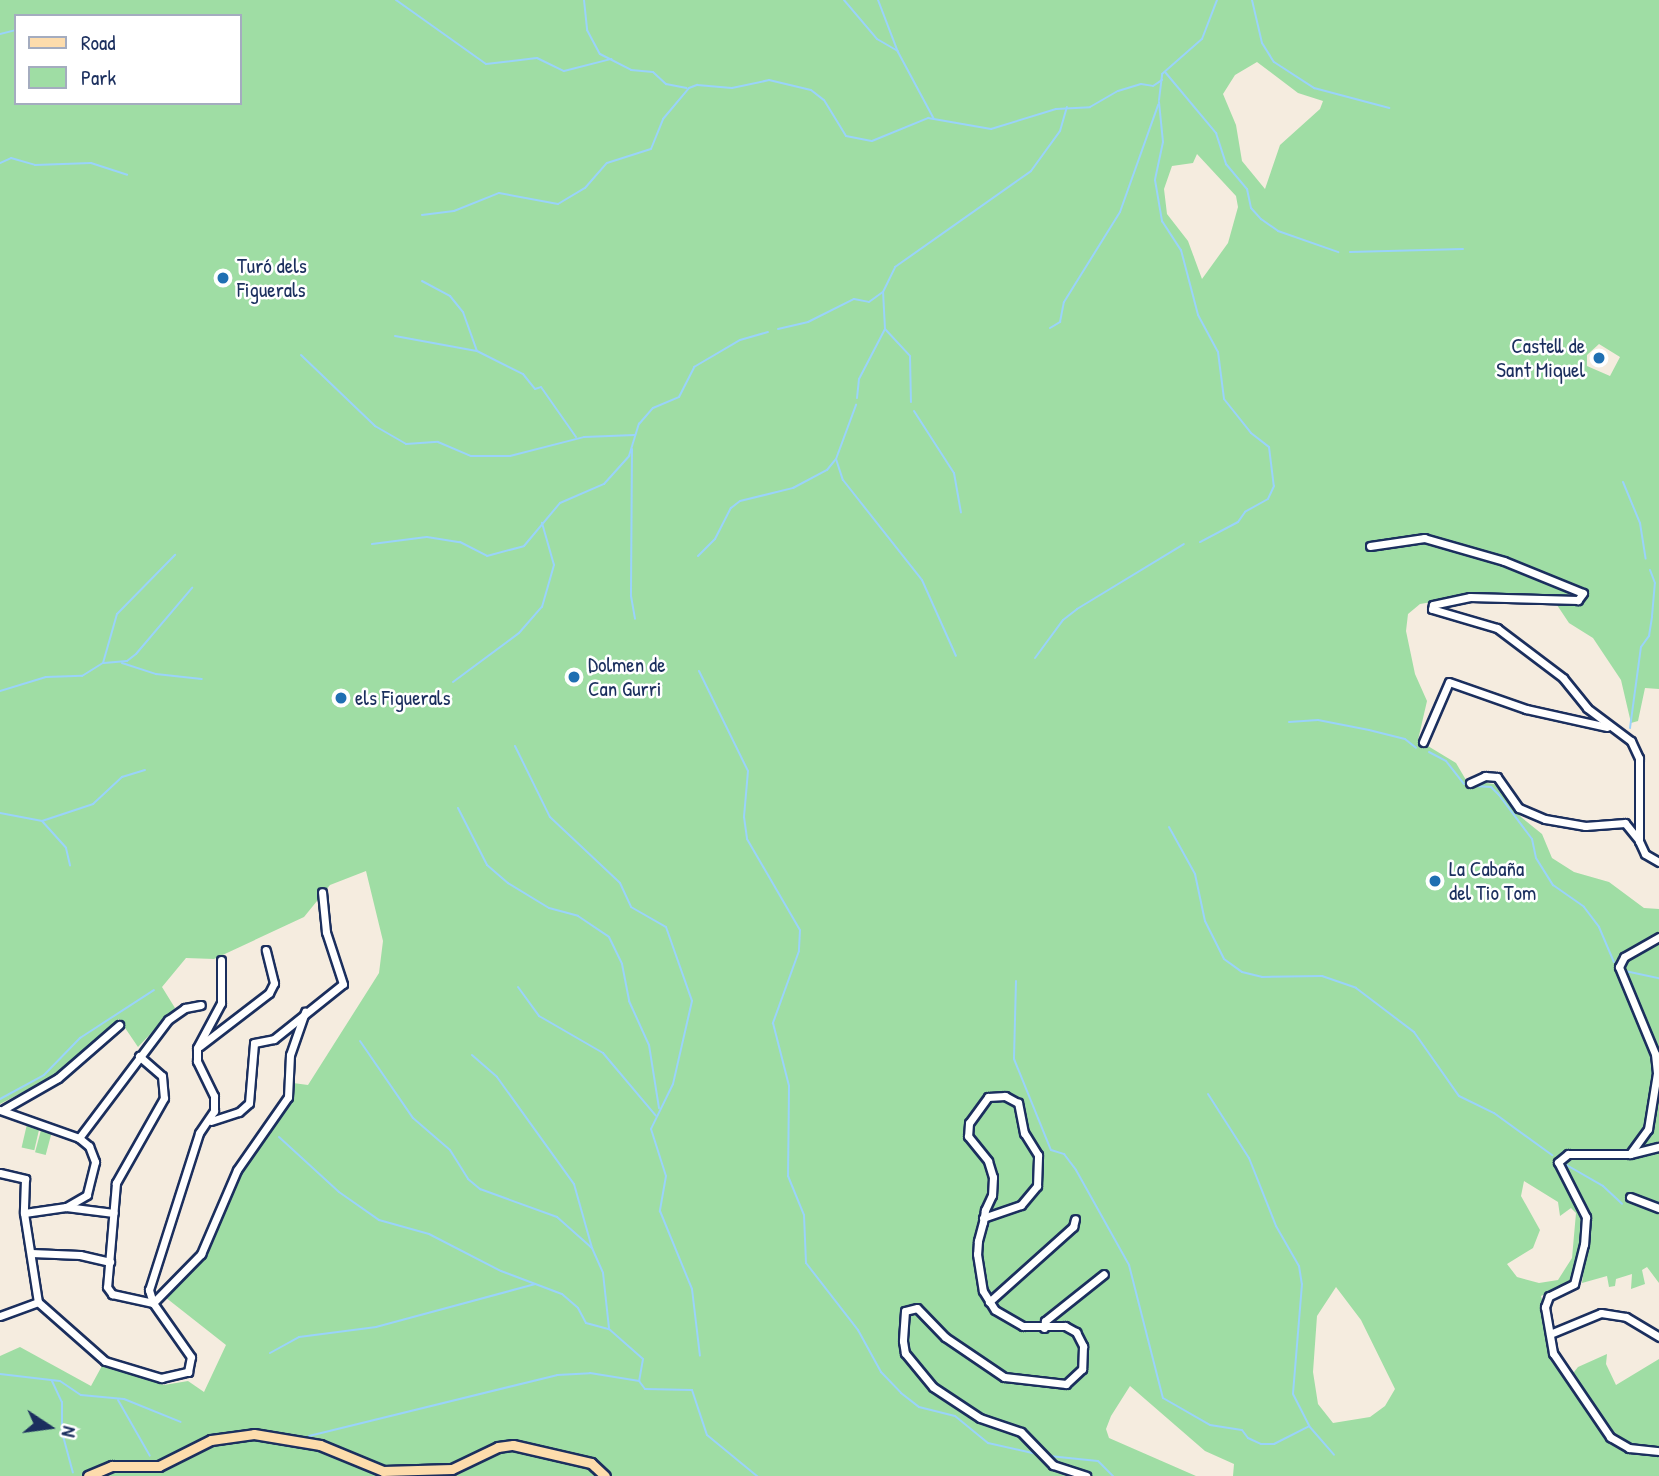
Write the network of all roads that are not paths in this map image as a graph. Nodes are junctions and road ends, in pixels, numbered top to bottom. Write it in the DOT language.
graph roads {
  1 [pos="1370,546"];
  2 [pos="1608,727"];
  3 [pos="1423,742"];
  4 [pos="1470,783"];
  5 [pos="1639,841"];
  6 [pos="1659,862"];
  7 [pos="322,892"];
  8 [pos="1659,937"];
  9 [pos="266,950"];
  10 [pos="221,960"];
  11 [pos="201,1005"];
  12 [pos="305,1012"];
  13 [pos="119,1025"];
  14 [pos="197,1048"];
  15 [pos="139,1056"];
  16 [pos="2,1109"];
  17 [pos="211,1121"];
  18 [pos="79,1138"];
  19 [pos="1659,1147"];
  20 [pos="1630,1153"];
  21 [pos="0,1174"];
  22 [pos="1630,1197"];
  23 [pos="66,1207"];
  24 [pos="1659,1208"];
  25 [pos="24,1213"];
  26 [pos="114,1213"];
  27 [pos="983,1218"];
  28 [pos="1075,1219"];
  29 [pos="31,1253"];
  30 [pos="110,1262"];
  31 [pos="1104,1274"];
  32 [pos="38,1302"];
  33 [pos="989,1302"];
  34 [pos="153,1303"];
  35 [pos="0,1316"];
  36 [pos="1044,1328"];
  37 [pos="1550,1334"];
  38 [pos="1659,1337"];
  39 [pos="1659,1451"];
  40 [pos="88,1476"];
  41 [pos="605,1476"];
  42 [pos="1086,1476"];
  1 -- 2 [label="street"];
  2 -- 3 [label="street"];
  2 -- 5 [label="street"];
  4 -- 5 [label="street"];
  5 -- 6 [label="street"];
  7 -- 12 [label="street"];
  8 -- 20 [label="street"];
  9 -- 14 [label="street"];
  10 -- 14 [label="street"];
  11 -- 15 [label="street"];
  12 -- 17 [label="street"];
  12 -- 34 [label="street"];
  13 -- 16 [label="street"];
  14 -- 17 [label="street"];
  15 -- 18 [label="street"];
  15 -- 26 [label="street"];
  16 -- 18 [label="street"];
  17 -- 34 [label="street"];
  18 -- 23 [label="street"];
  19 -- 20 [label="street"];
  20 -- 37 [label="street"];
  21 -- 25 [label="street"];
  22 -- 24 [label="street"];
  23 -- 25 [label="street"];
  23 -- 26 [label="street"];
  25 -- 29 [label="street"];
  26 -- 30 [label="street"];
  27 -- 27 [label="street"];
  27 -- 33 [label="street"];
  28 -- 33 [label="street"];
  29 -- 30 [label="street"];
  29 -- 32 [label="street"];
  30 -- 34 [label="street"];
  31 -- 36 [label="street"];
  32 -- 34 [label="street"];
  32 -- 35 [label="street"];
  33 -- 36 [label="street"];
  36 -- 42 [label="street"];
  37 -- 38 [label="street"];
  37 -- 39 [label="street"];
  40 -- 41 [label="main road"];
}
